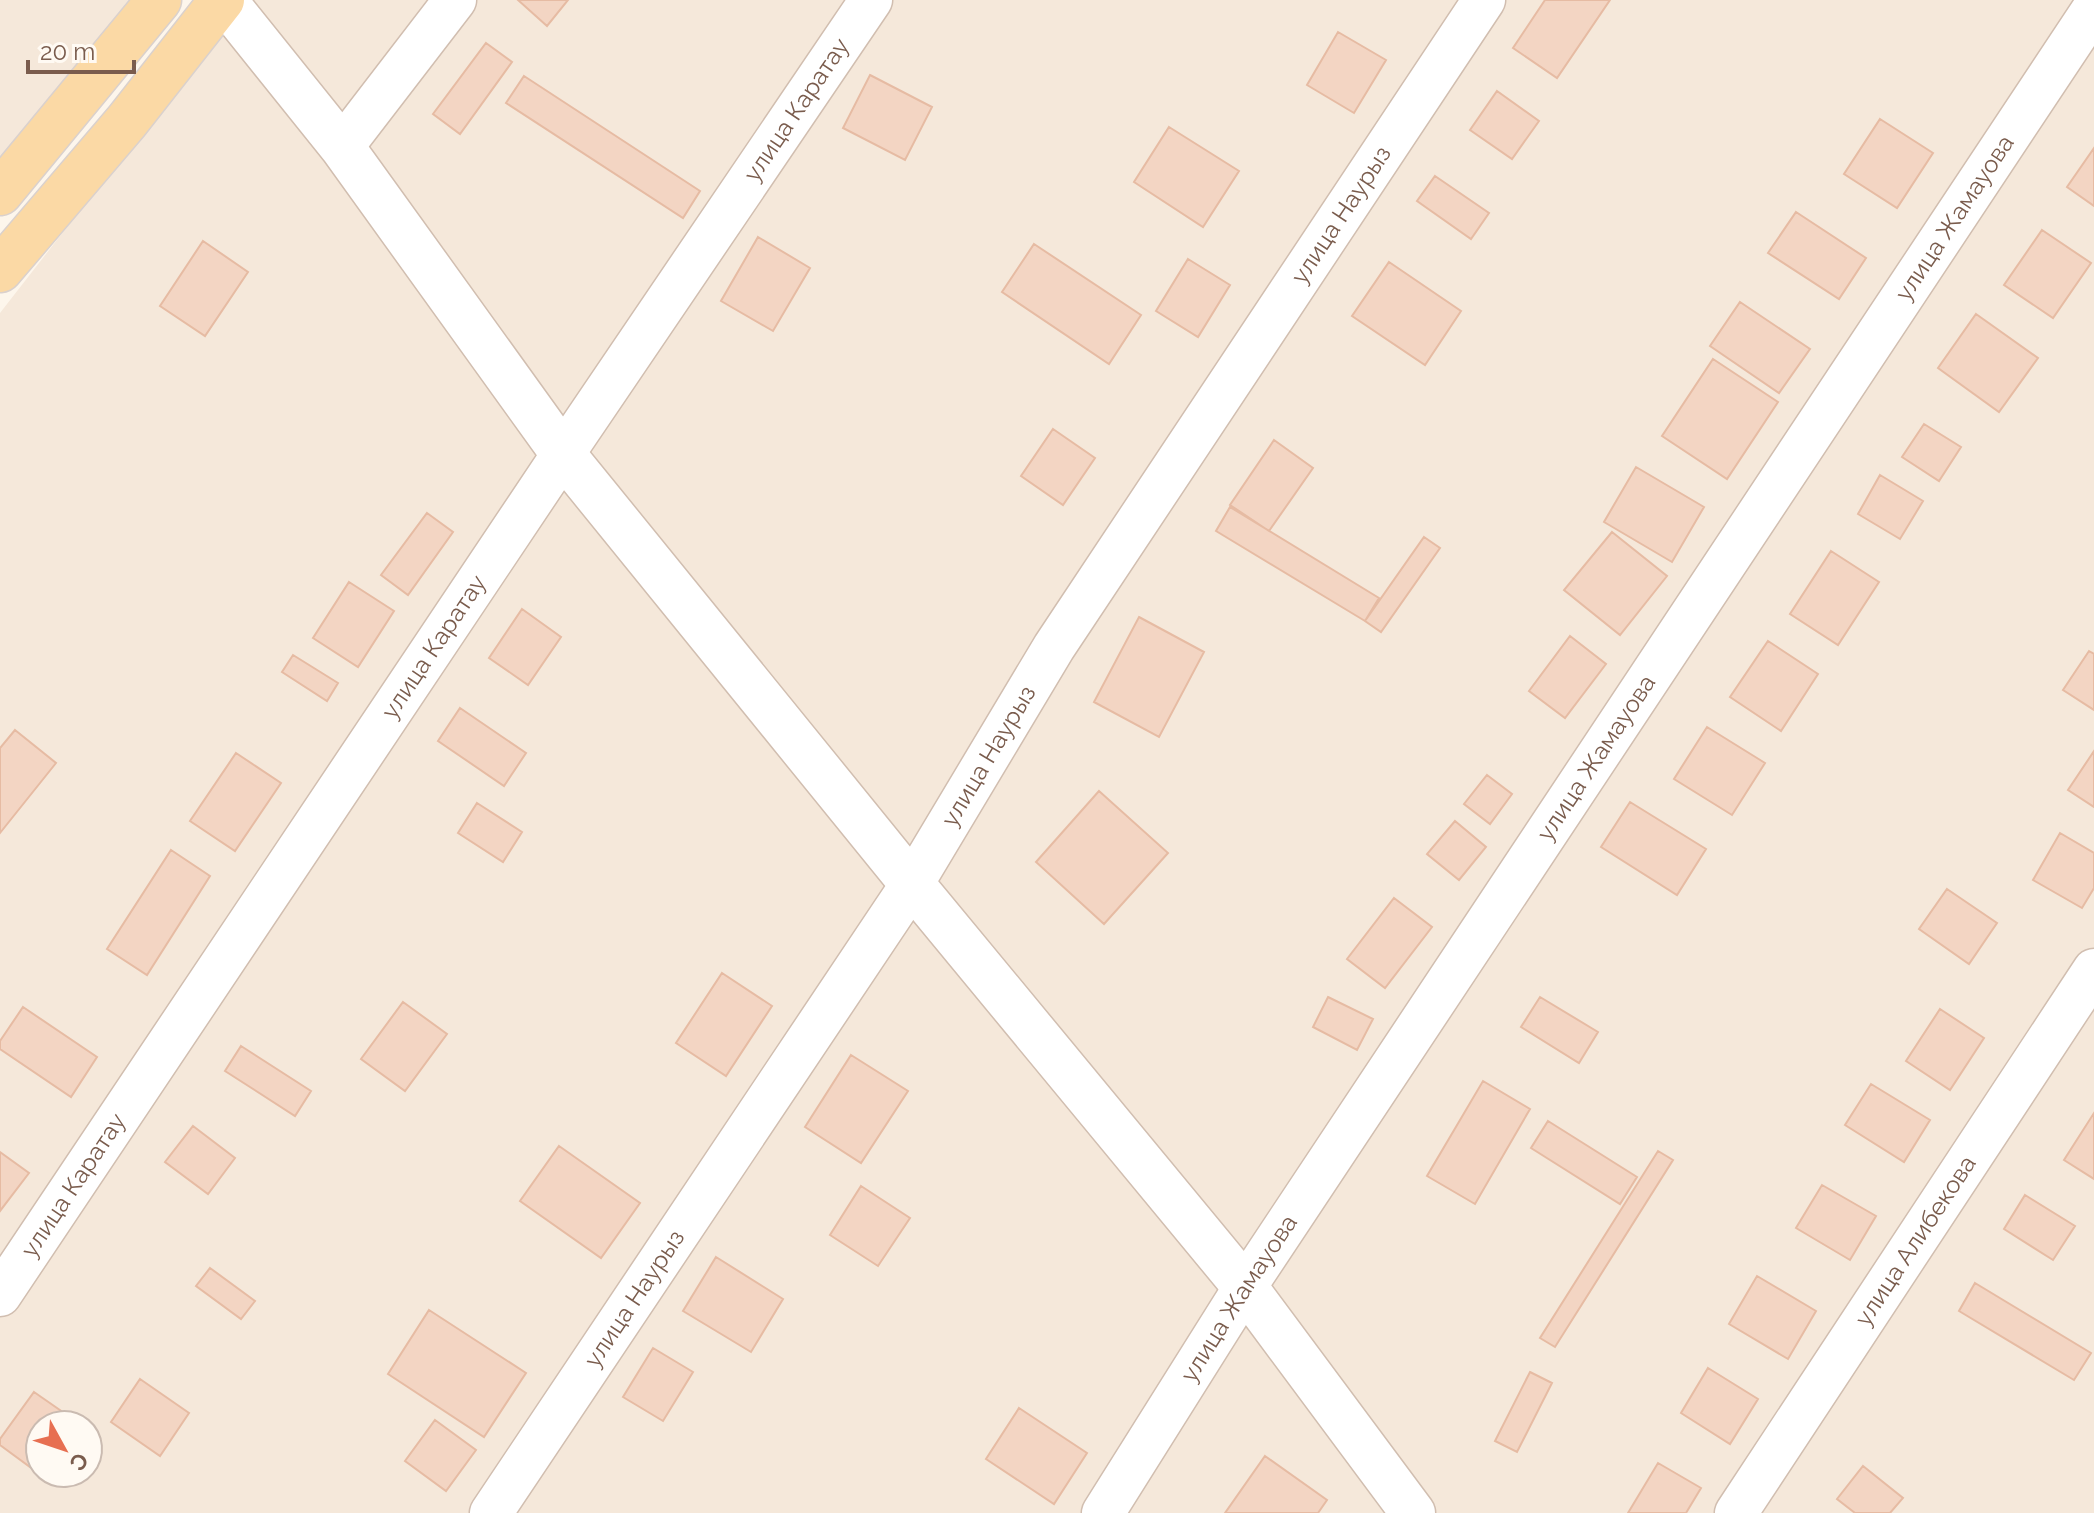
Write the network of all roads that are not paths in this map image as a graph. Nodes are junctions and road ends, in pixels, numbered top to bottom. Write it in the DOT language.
graph roads {
  1 [pos="159,0"];
  2 [pos="223,0"];
  3 [pos="455,0"];
  4 [pos="871,0"];
  5 [pos="1484,0"];
  6 [pos="2094,8"];
  7 [pos="342,147"];
  8 [pos="0,193"];
  9 [pos="0,270"];
  10 [pos="563,454"];
  11 [pos="912,884"];
  12 [pos="2094,970"];
  13 [pos="1245,1287"];
  14 [pos="0,1295"];
  15 [pos="491,1513"];
  16 [pos="1103,1513"];
  17 [pos="1413,1513"];
  18 [pos="1736,1513"];
  1 -- 8 [label="main road"];
  2 -- 7 [label="street"];
  2 -- 9 [label="main road"];
  3 -- 7 [label="street"];
  4 -- 10 [label="street, улица Каратау"];
  5 -- 11 [label="street, улица Наурыз"];
  6 -- 13 [label="street, улица Жамауова"];
  7 -- 10 [label="street"];
  10 -- 11 [label="street"];
  10 -- 14 [label="street, улица Каратау"];
  11 -- 13 [label="street"];
  11 -- 15 [label="street, улица Наурыз"];
  12 -- 18 [label="street, улица Алибекова"];
  13 -- 16 [label="street, улица Жамауова"];
  13 -- 17 [label="street"];
}
